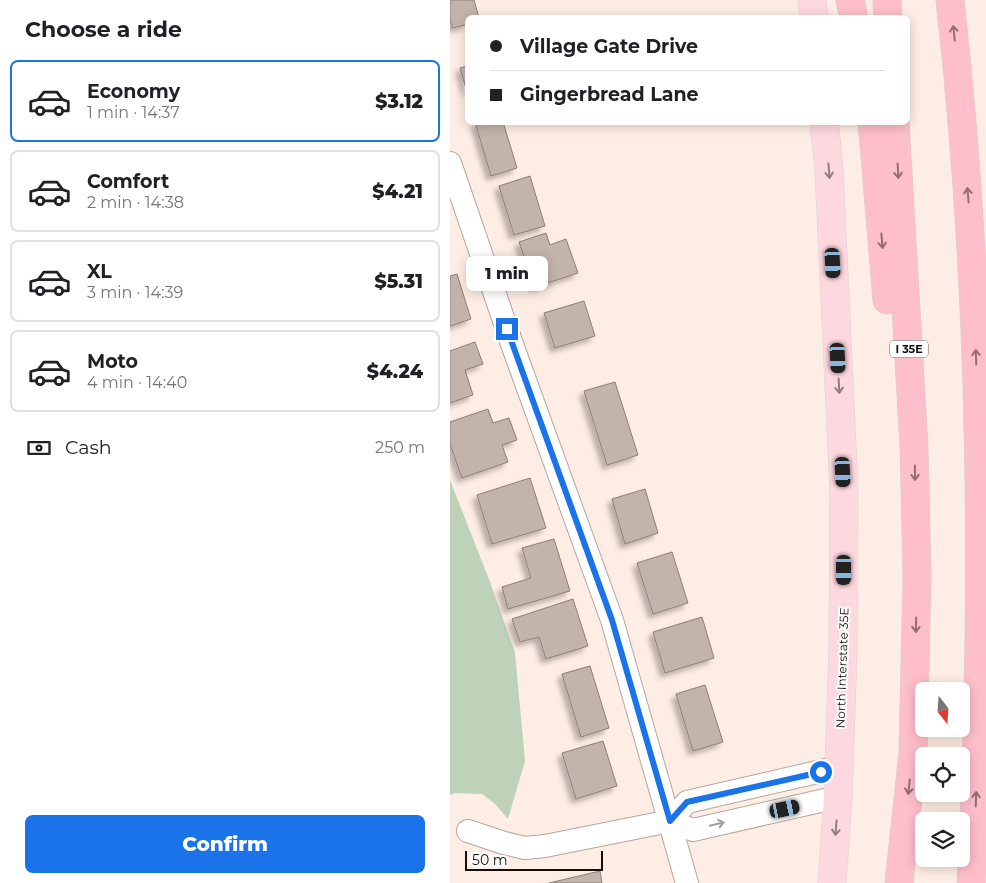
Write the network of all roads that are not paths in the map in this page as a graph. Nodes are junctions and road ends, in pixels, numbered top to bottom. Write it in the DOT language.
graph roads {
  1 [pos="812,0"];
  2 [pos="850,0"];
  3 [pos="887,0"];
  4 [pos="950,0"];
  5 [pos="814,15"];
  6 [pos="853,15"];
  7 [pos="888,15"];
  8 [pos="824,125"];
  9 [pos="872,125"];
  10 [pos="895,125"];
  11 [pos="450,163"];
  12 [pos="914,446"];
  13 [pos="839,768"];
  14 [pos="786,779"];
  15 [pos="838,797"];
  16 [pos="785,809"];
  17 [pos="670,821"];
  18 [pos="468,831"];
  19 [pos="687,883"];
  20 [pos="832,883"];
  21 [pos="899,883"];
  22 [pos="971,883"];
  1 -- 5 [label="main road"];
  2 -- 6 [label="highway"];
  3 -- 7 [label="highway"];
  22 -- 4 [label="highway, one-way"];
  8 -- 13 [label="main road, North Interstate 35E, one-way"];
  9 -- 12 [label="highway, one-way"];
  10 -- 12 [label="highway, I 35E, one-way"];
  11 -- 17 [label="street"];
  12 -- 21 [label="highway, I 35E, one-way"];
  13 -- 14 [label="street"];
  13 -- 15 [label="main road, North Interstate 35E"];
  14 -- 16 [label="street"];
  14 -- 17 [label="street"];
  15 -- 16 [label="street"];
  15 -- 20 [label="main road, North Interstate 35E, one-way"];
  17 -- 16 [label="street, one-way"];
  17 -- 18 [label="street"];
  17 -- 19 [label="street"];
}
